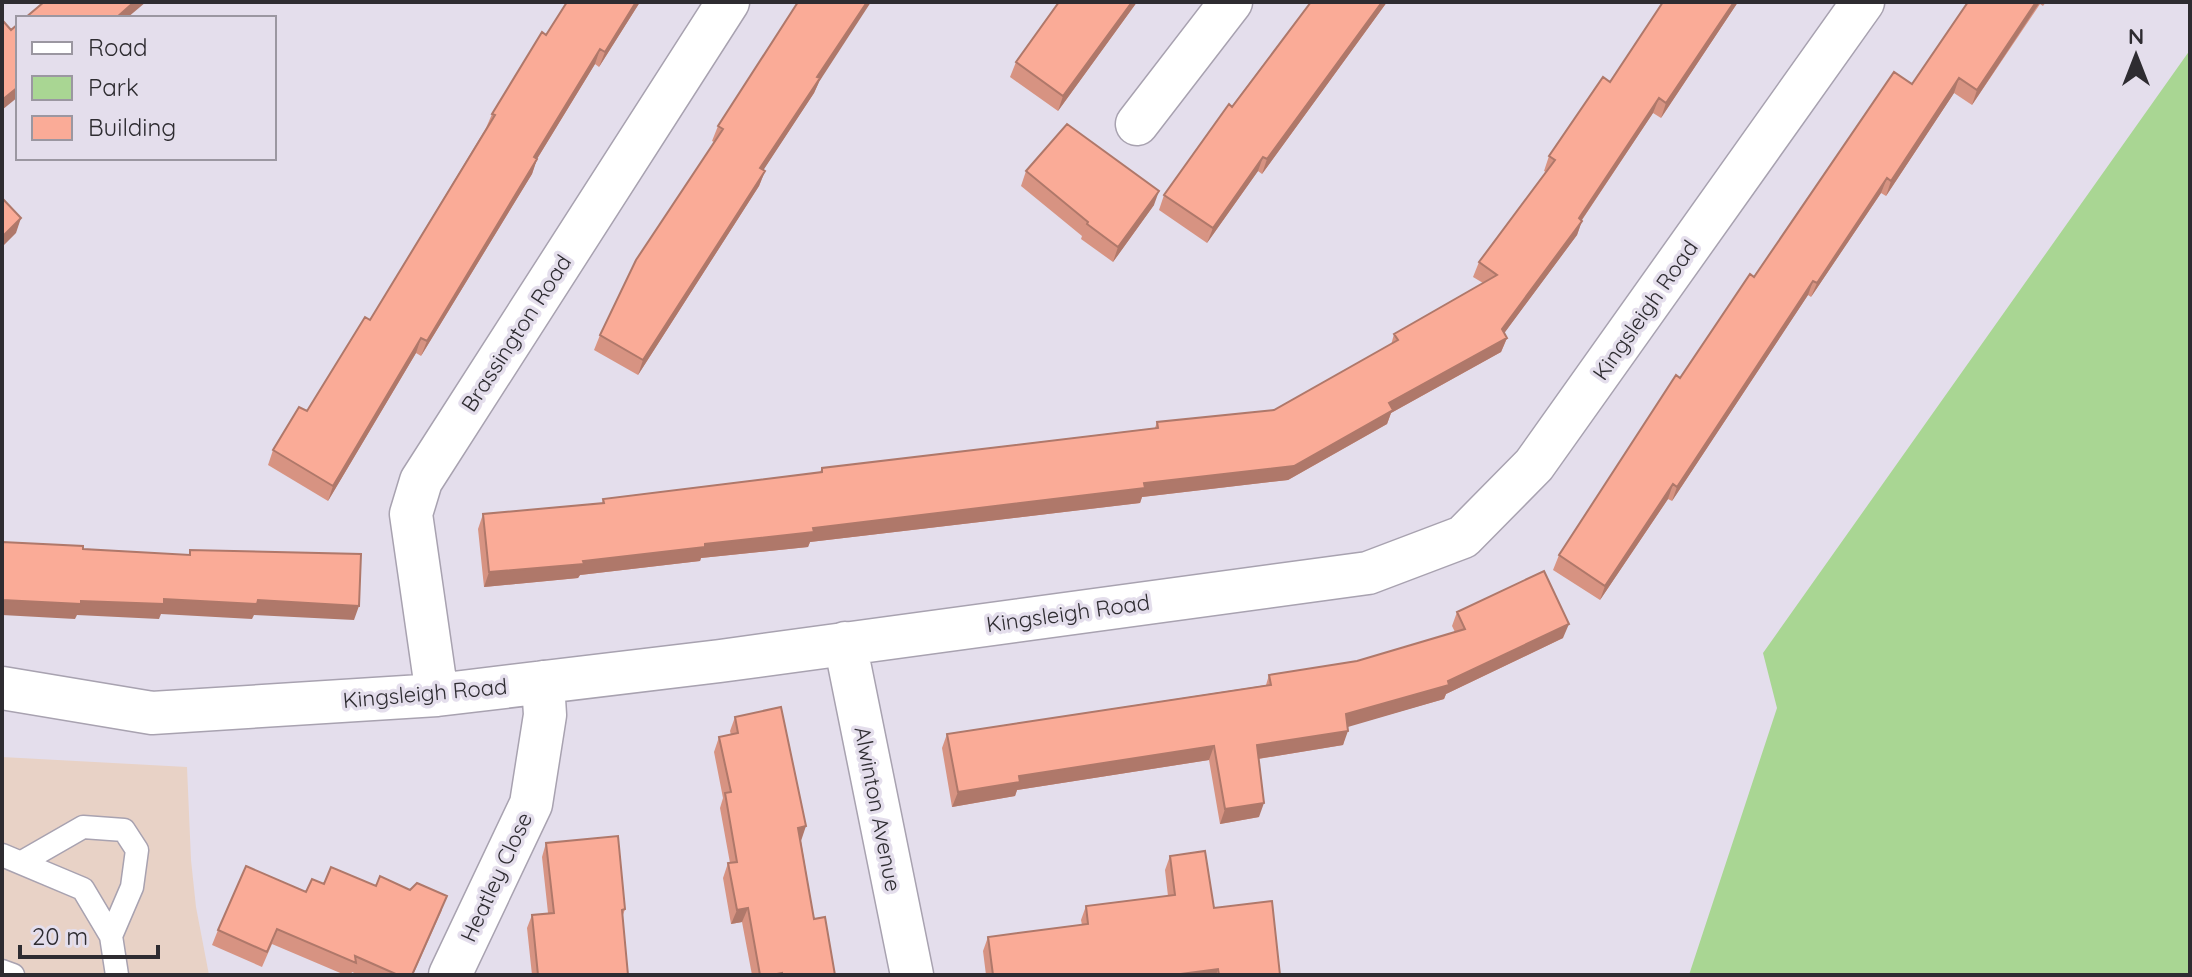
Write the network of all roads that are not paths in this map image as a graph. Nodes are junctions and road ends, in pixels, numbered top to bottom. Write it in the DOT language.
graph roads {
  1 [pos="728,2"];
  2 [pos="1231,2"];
  3 [pos="1863,2"];
  4 [pos="1137,124"];
  5 [pos="845,643"];
  6 [pos="543,682"];
  7 [pos="2,688"];
  8 [pos="437,695"];
  9 [pos="12,858"];
  10 [pos="111,936"];
  11 [pos="2,971"];
  12 [pos="13,975"];
  13 [pos="117,975"];
  14 [pos="450,975"];
  15 [pos="912,975"];
  1 -- 8 [label="street, Brassington Road"];
  2 -- 4 [label="street"];
  3 -- 5 [label="street, Kingsleigh Road"];
  5 -- 6 [label="street, Kingsleigh Road"];
  5 -- 15 [label="street, Alwinton Avenue"];
  6 -- 8 [label="street, Kingsleigh Road"];
  6 -- 14 [label="street, Heatley Close"];
  7 -- 8 [label="street, Kingsleigh Road"];
  9 -- 10 [label="lane"];
  9 -- 10 [label="lane"];
  10 -- 13 [label="lane"];
  11 -- 12 [label="lane"];
}
